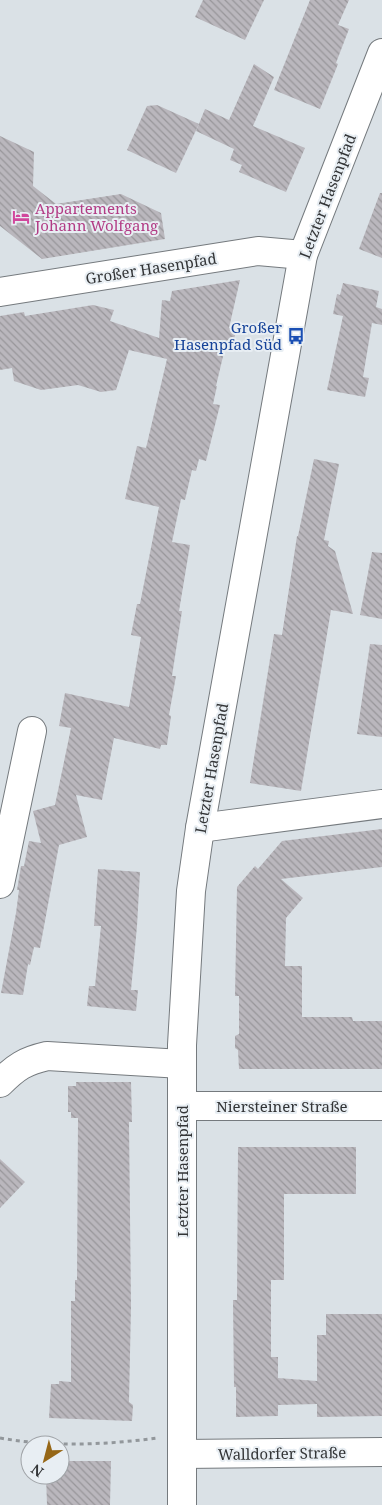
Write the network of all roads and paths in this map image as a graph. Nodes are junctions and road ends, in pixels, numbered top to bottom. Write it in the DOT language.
graph roads {
  1 [pos="382,53"];
  2 [pos="302,255"];
  3 [pos="0,292"];
  4 [pos="32,731"];
  5 [pos="382,804"];
  6 [pos="200,828"];
  7 [pos="0,884"];
  8 [pos="182,1064"];
  9 [pos="1,1081"];
  10 [pos="182,1106"];
  11 [pos="382,1106"];
  12 [pos="0,1438"];
  13 [pos="182,1444"];
  14 [pos="382,1452"];
  15 [pos="182,1505"];
  1 -- 2 [label="street, Letzter Hasenpfad"];
  2 -- 3 [label="street, Großer Hasenpfad"];
  2 -- 6 [label="street, Letzter Hasenpfad"];
  4 -- 7 [label="street"];
  5 -- 6 [label="street"];
  6 -- 8 [label="street, Letzter Hasenpfad"];
  8 -- 9 [label="street"];
  8 -- 10 [label="street, Letzter Hasenpfad"];
  10 -- 11 [label="street, Niersteiner Straße"];
  10 -- 13 [label="street, Letzter Hasenpfad"];
  12 -- 13 [label="path"];
  13 -- 14 [label="street, Walldorfer Straße"];
  13 -- 15 [label="street, Letzter Hasenpfad"];
}
